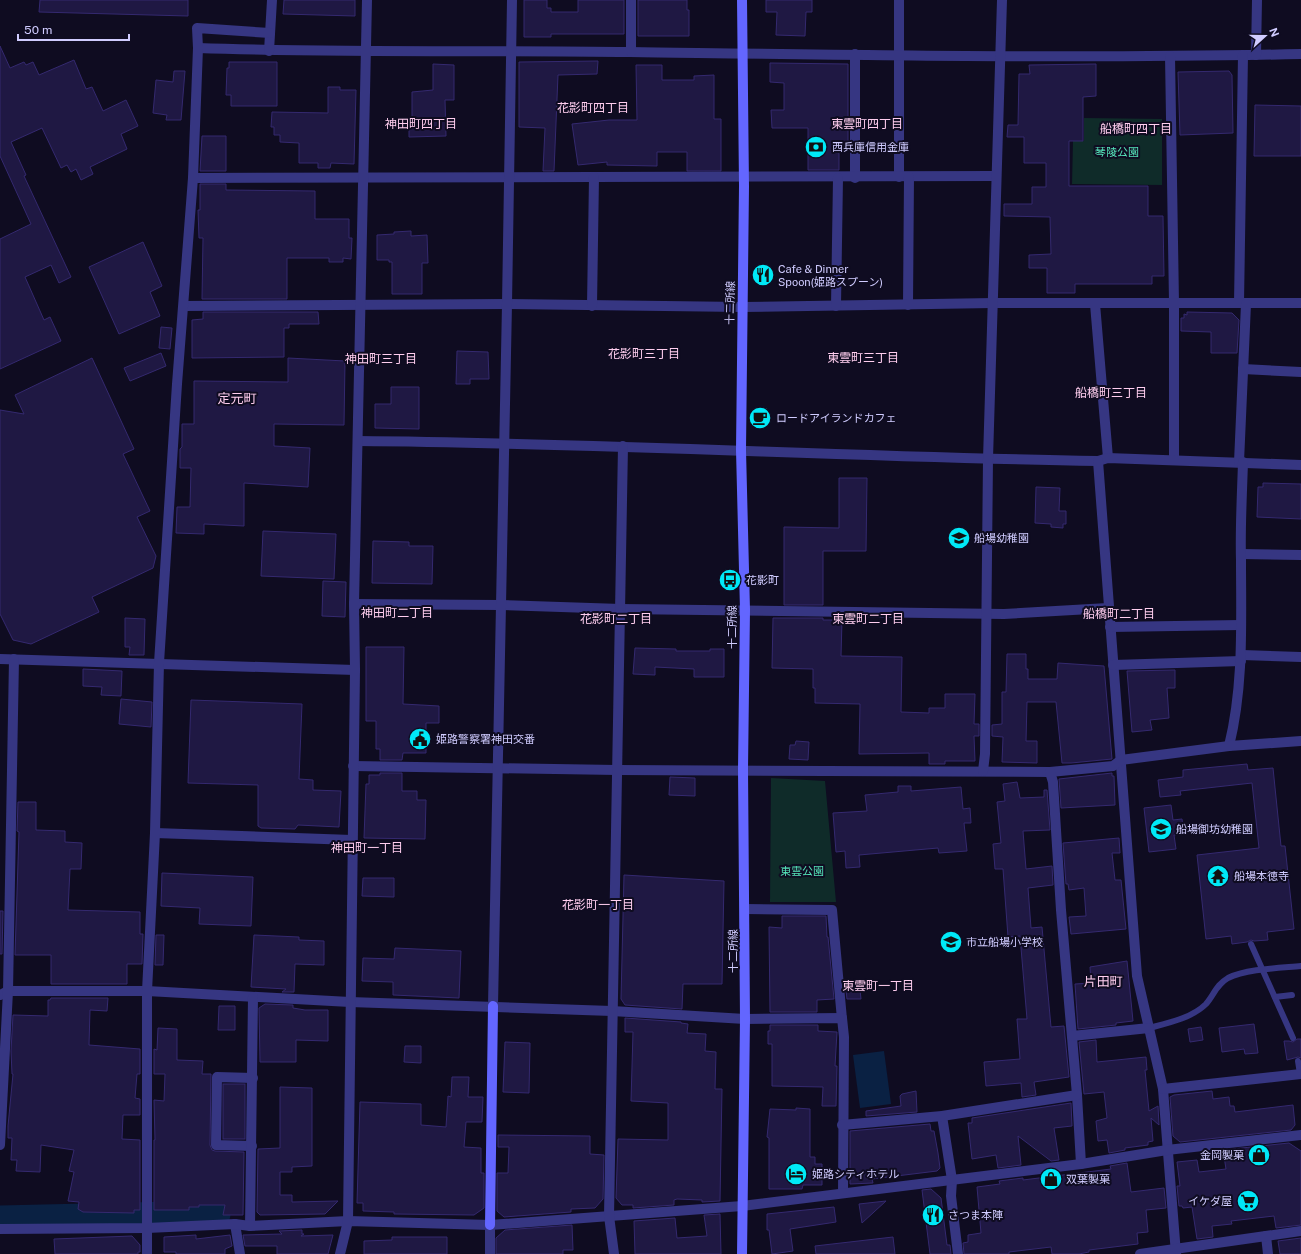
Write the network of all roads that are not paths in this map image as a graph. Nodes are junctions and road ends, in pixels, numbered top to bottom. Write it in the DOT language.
graph roads {
  1 [pos="272,0"];
  2 [pos="367,0"];
  3 [pos="512,0"];
  4 [pos="632,0"];
  5 [pos="742,0"];
  6 [pos="899,0"];
  7 [pos="1002,0"];
  8 [pos="1257,0"];
  9 [pos="270,33"];
  10 [pos="198,48"];
  11 [pos="269,51"];
  12 [pos="366,52"];
  13 [pos="511,52"];
  14 [pos="631,52"];
  15 [pos="743,54"];
  16 [pos="855,54"];
  17 [pos="1301,54"];
  18 [pos="899,55"];
  19 [pos="1243,55"];
  20 [pos="1256,55"];
  21 [pos="1001,56"];
  22 [pos="1170,56"];
  23 [pos="996,176"];
  24 [pos="363,177"];
  25 [pos="509,177"];
  26 [pos="594,177"];
  27 [pos="904,177"];
  28 [pos="193,178"];
  29 [pos="838,178"];
  30 [pos="855,178"];
  31 [pos="743,179"];
  32 [pos="992,303"];
  33 [pos="1174,303"];
  34 [pos="1301,303"];
  35 [pos="362,304"];
  36 [pos="507,304"];
  37 [pos="1095,304"];
  38 [pos="1243,304"];
  39 [pos="908,305"];
  40 [pos="184,306"];
  41 [pos="592,306"];
  42 [pos="836,306"];
  43 [pos="742,307"];
  44 [pos="1243,369"];
  45 [pos="1301,372"];
  46 [pos="358,440"];
  47 [pos="504,442"];
  48 [pos="623,446"];
  49 [pos="741,450"];
  50 [pos="988,459"];
  51 [pos="1103,460"];
  52 [pos="1174,460"];
  53 [pos="1241,462"];
  54 [pos="1301,465"];
  55 [pos="1241,554"];
  56 [pos="1301,555"];
  57 [pos="354,604"];
  58 [pos="500,605"];
  59 [pos="1108,608"];
  60 [pos="621,609"];
  61 [pos="745,610"];
  62 [pos="986,614"];
  63 [pos="1241,625"];
  64 [pos="1110,627"];
  65 [pos="1301,657"];
  66 [pos="0,658"];
  67 [pos="1241,658"];
  68 [pos="14,659"];
  69 [pos="159,663"];
  70 [pos="1113,665"];
  71 [pos="355,670"];
  72 [pos="1301,741"];
  73 [pos="1230,746"];
  74 [pos="1121,760"];
  75 [pos="353,766"];
  76 [pos="497,768"];
  77 [pos="743,769"];
  78 [pos="617,770"];
  79 [pos="983,771"];
  80 [pos="1050,772"];
  81 [pos="155,833"];
  82 [pos="352,840"];
  83 [pos="745,910"];
  84 [pos="1251,944"];
  85 [pos="1301,966"];
  86 [pos="1262,970"];
  87 [pos="147,991"];
  88 [pos="4,993"];
  89 [pos="1292,995"];
  90 [pos="253,997"];
  91 [pos="1275,997"];
  92 [pos="350,1002"];
  93 [pos="493,1006"];
  94 [pos="612,1011"];
  95 [pos="745,1019"];
  96 [pos="842,1019"];
  97 [pos="1150,1028"];
  98 [pos="1072,1036"];
  99 [pos="1293,1038"];
  100 [pos="1298,1061"];
  101 [pos="2,1066"];
  102 [pos="1301,1077"];
  103 [pos="253,1078"];
  104 [pos="1163,1089"];
  105 [pos="1077,1096"];
  106 [pos="942,1116"];
  107 [pos="842,1125"];
  108 [pos="1301,1135"];
  109 [pos="0,1145"];
  110 [pos="252,1146"];
  111 [pos="1167,1150"];
  112 [pos="1081,1164"];
  113 [pos="952,1180"];
  114 [pos="843,1193"];
  115 [pos="742,1206"];
  116 [pos="609,1216"];
  117 [pos="348,1221"];
  118 [pos="235,1224"];
  119 [pos="490,1225"];
  120 [pos="250,1226"];
  121 [pos="147,1228"];
  122 [pos="0,1229"];
  123 [pos="1301,1231"];
  124 [pos="1266,1236"];
  125 [pos="1176,1251"];
  126 [pos="147,1254"];
  127 [pos="240,1254"];
  128 [pos="340,1254"];
  129 [pos="490,1254"];
  130 [pos="614,1254"];
  131 [pos="742,1254"];
  132 [pos="958,1254"];
  133 [pos="1140,1254"];
  134 [pos="1268,1254"];
  1 -- 9 [label="street"];
  2 -- 12 [label="street"];
  3 -- 13 [label="street"];
  4 -- 14 [label="street"];
  5 -- 15 [label="street, 十二所線"];
  6 -- 18 [label="street"];
  7 -- 21 [label="street"];
  8 -- 20 [label="street"];
  9 -- 10 [label="street"];
  9 -- 11 [label="street"];
  10 -- 11 [label="street"];
  10 -- 28 [label="street"];
  11 -- 12 [label="street"];
  12 -- 13 [label="street"];
  12 -- 24 [label="street"];
  13 -- 14 [label="street"];
  13 -- 25 [label="street"];
  14 -- 15 [label="street"];
  15 -- 16 [label="street"];
  15 -- 31 [label="street, 十二所線"];
  16 -- 18 [label="street"];
  16 -- 30 [label="street"];
  17 -- 20 [label="street"];
  18 -- 21 [label="street"];
  18 -- 27 [label="street"];
  19 -- 20 [label="street"];
  19 -- 22 [label="street"];
  19 -- 38 [label="street"];
  21 -- 22 [label="street"];
  21 -- 23 [label="street"];
  22 -- 33 [label="street"];
  23 -- 27 [label="street"];
  23 -- 32 [label="street"];
  24 -- 25 [label="street"];
  24 -- 28 [label="street"];
  24 -- 35 [label="street"];
  25 -- 26 [label="street"];
  25 -- 36 [label="street"];
  26 -- 31 [label="street"];
  26 -- 41 [label="street"];
  27 -- 30 [label="street"];
  27 -- 39 [label="street"];
  28 -- 40 [label="street"];
  29 -- 30 [label="street"];
  29 -- 31 [label="street"];
  29 -- 42 [label="street"];
  31 -- 43 [label="street, 十二所線"];
  32 -- 37 [label="street"];
  32 -- 39 [label="street"];
  32 -- 50 [label="street"];
  33 -- 37 [label="street"];
  33 -- 38 [label="street"];
  33 -- 52 [label="street"];
  34 -- 38 [label="street"];
  35 -- 36 [label="street"];
  35 -- 40 [label="street"];
  35 -- 46 [label="street"];
  36 -- 41 [label="street"];
  36 -- 47 [label="street"];
  37 -- 51 [label="street"];
  38 -- 44 [label="street"];
  39 -- 42 [label="street"];
  40 -- 69 [label="street"];
  41 -- 43 [label="street"];
  42 -- 43 [label="street"];
  43 -- 49 [label="street, 十二所線"];
  44 -- 45 [label="street"];
  44 -- 53 [label="street"];
  46 -- 47 [label="street"];
  46 -- 57 [label="street"];
  47 -- 48 [label="street"];
  47 -- 58 [label="street"];
  48 -- 49 [label="street"];
  48 -- 60 [label="street"];
  49 -- 50 [label="street"];
  49 -- 61 [label="street, 十二所線"];
  50 -- 51 [label="street"];
  50 -- 62 [label="street"];
  51 -- 52 [label="street"];
  51 -- 59 [label="street"];
  52 -- 53 [label="street"];
  53 -- 54 [label="street"];
  53 -- 55 [label="street"];
  55 -- 56 [label="street"];
  55 -- 63 [label="street"];
  57 -- 58 [label="street"];
  57 -- 71 [label="street"];
  58 -- 60 [label="street"];
  58 -- 76 [label="street"];
  59 -- 62 [label="street"];
  59 -- 64 [label="street"];
  60 -- 61 [label="street"];
  60 -- 78 [label="street"];
  61 -- 62 [label="street"];
  61 -- 77 [label="street, 十二所線"];
  62 -- 79 [label="street"];
  63 -- 64 [label="street"];
  63 -- 67 [label="street"];
  64 -- 70 [label="street"];
  65 -- 67 [label="street"];
  66 -- 68 [label="street"];
  67 -- 70 [label="street"];
  67 -- 73 [label="street"];
  68 -- 69 [label="street"];
  68 -- 88 [label="street"];
  69 -- 71 [label="street"];
  69 -- 81 [label="street"];
  70 -- 74 [label="street"];
  71 -- 75 [label="street"];
  72 -- 73 [label="street"];
  73 -- 74 [label="street"];
  74 -- 80 [label="street"];
  74 -- 97 [label="street"];
  75 -- 76 [label="street"];
  75 -- 82 [label="street"];
  76 -- 78 [label="street"];
  76 -- 93 [label="street"];
  77 -- 78 [label="street"];
  77 -- 79 [label="street"];
  77 -- 83 [label="street, 十二所線"];
  78 -- 94 [label="street"];
  79 -- 80 [label="street"];
  80 -- 98 [label="street"];
  81 -- 82 [label="street"];
  81 -- 87 [label="street"];
  82 -- 92 [label="street"];
  83 -- 95 [label="street, 十二所線"];
  83 -- 96 [label="street"];
  84 -- 86 [label="lane"];
  85 -- 86 [label="lane"];
  86 -- 91 [label="lane"];
  86 -- 97 [label="lane"];
  87 -- 88 [label="street"];
  87 -- 90 [label="street"];
  87 -- 121 [label="street"];
  88 -- 101 [label="street"];
  89 -- 91 [label="lane"];
  90 -- 92 [label="street"];
  90 -- 103 [label="street"];
  91 -- 99 [label="lane"];
  92 -- 93 [label="street"];
  92 -- 117 [label="street"];
  93 -- 94 [label="street"];
  93 -- 119 [label="street"];
  94 -- 95 [label="street"];
  94 -- 116 [label="street"];
  95 -- 96 [label="street"];
  95 -- 115 [label="street, 十二所線"];
  96 -- 107 [label="street"];
  97 -- 98 [label="street"];
  97 -- 104 [label="street"];
  98 -- 105 [label="street"];
  100 -- 102 [label="lane"];
  101 -- 109 [label="street"];
  102 -- 104 [label="street"];
  103 -- 110 [label="street"];
  103 -- 110 [label="street"];
  104 -- 111 [label="street"];
  105 -- 106 [label="street"];
  105 -- 112 [label="street"];
  106 -- 107 [label="street"];
  106 -- 113 [label="street"];
  107 -- 114 [label="street"];
  108 -- 111 [label="street"];
  110 -- 120 [label="street"];
  111 -- 112 [label="street"];
  111 -- 125 [label="street"];
  112 -- 113 [label="street"];
  113 -- 114 [label="street"];
  113 -- 132 [label="street"];
  114 -- 115 [label="street"];
  115 -- 116 [label="street"];
  115 -- 131 [label="street, 十二所線"];
  116 -- 119 [label="street"];
  116 -- 130 [label="street"];
  117 -- 119 [label="street"];
  117 -- 120 [label="street"];
  117 -- 128 [label="street"];
  118 -- 120 [label="street"];
  118 -- 121 [label="street"];
  118 -- 127 [label="street"];
  119 -- 129 [label="street"];
  121 -- 122 [label="street"];
  121 -- 126 [label="street"];
  123 -- 124 [label="street"];
  124 -- 125 [label="street"];
  124 -- 134 [label="street"];
  125 -- 133 [label="street"];
}
